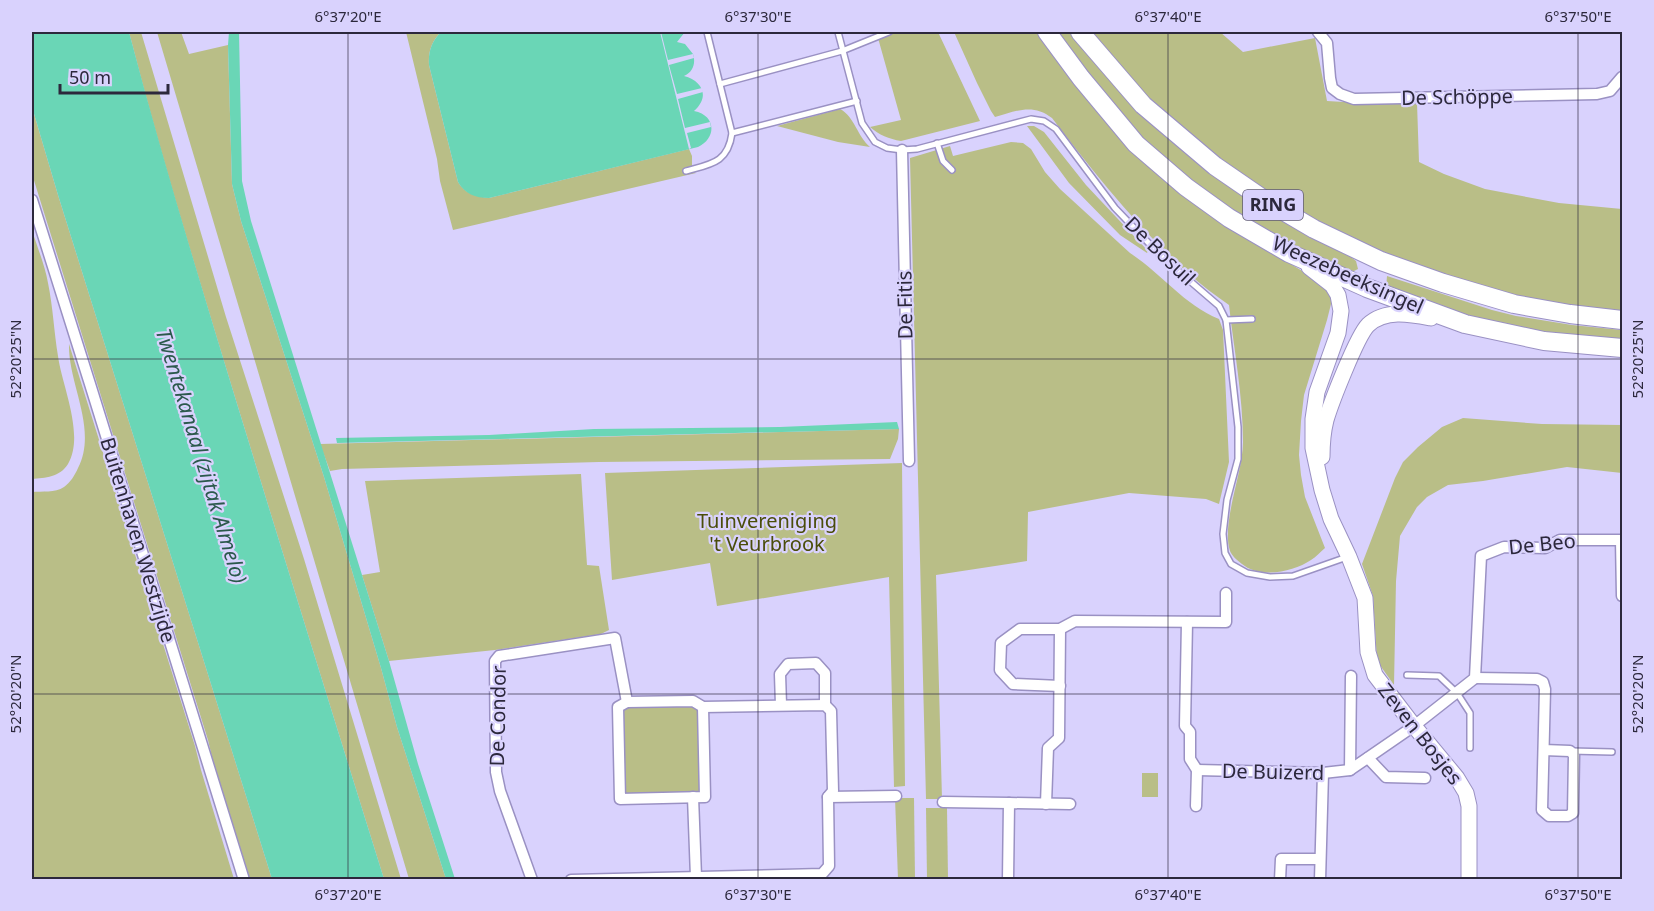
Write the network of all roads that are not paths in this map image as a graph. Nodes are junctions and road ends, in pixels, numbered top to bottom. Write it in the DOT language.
graph roads {
  1 [pos="707,32"];
  2 [pos="838,32"];
  3 [pos="890,32"];
  4 [pos="1047,32"];
  5 [pos="1080,32"];
  6 [pos="1318,32"];
  7 [pos="842,51"];
  8 [pos="1623,77"];
  9 [pos="720,84"];
  10 [pos="857,101"];
  11 [pos="732,133"];
  12 [pos="936,143"];
  13 [pos="902,150"];
  14 [pos="952,170"];
  15 [pos="686,171"];
  16 [pos="32,200"];
  17 [pos="1289,253"];
  18 [pos="1252,319"];
  19 [pos="1226,320"];
  20 [pos="1623,320"];
  21 [pos="1465,324"];
  22 [pos="1623,348"];
  23 [pos="909,461"];
  24 [pos="1322,490"];
  25 [pos="1349,557"];
  26 [pos="1227,593"];
  27 [pos="1623,596"];
  28 [pos="1187,622"];
  29 [pos="1060,629"];
  30 [pos="1407,675"];
  31 [pos="1351,676"];
  32 [pos="1475,678"];
  33 [pos="1060,686"];
  34 [pos="1457,693"];
  35 [pos="627,702"];
  36 [pos="781,705"];
  37 [pos="825,705"];
  38 [pos="703,707"];
  39 [pos="1414,726"];
  40 [pos="1470,748"];
  41 [pos="1544,750"];
  42 [pos="1570,751"];
  43 [pos="1612,752"];
  44 [pos="1368,758"];
  45 [pos="1197,770"];
  46 [pos="1350,770"];
  47 [pos="1323,773"];
  48 [pos="1425,778"];
  49 [pos="896,796"];
  50 [pos="693,797"];
  51 [pos="828,797"];
  52 [pos="943,802"];
  53 [pos="1009,803"];
  54 [pos="1046,804"];
  55 [pos="1070,804"];
  56 [pos="1196,806"];
  57 [pos="1320,860"];
  58 [pos="829,866"];
  59 [pos="696,877"];
  60 [pos="772,877"];
  61 [pos="244,879"];
  62 [pos="532,879"];
  63 [pos="570,879"];
  64 [pos="830,879"];
  65 [pos="1008,879"];
  66 [pos="1280,879"];
  67 [pos="1320,879"];
  68 [pos="1469,879"];
  1 -- 9 [label="lane"];
  2 -- 7 [label="lane, De Bosuil"];
  3 -- 7 [label="lane"];
  4 -- 17 [label="main road, Weezebeeksingel / RING"];
  5 -- 20 [label="main road, Weezebeeksingel / RING"];
  6 -- 8 [label="street, De Schöppe"];
  7 -- 9 [label="lane"];
  7 -- 10 [label="lane, De Bosuil"];
  9 -- 11 [label="lane"];
  10 -- 11 [label="lane"];
  10 -- 13 [label="lane, De Bosuil"];
  11 -- 15 [label="lane"];
  12 -- 13 [label="lane, De Bosuil"];
  12 -- 14 [label="lane"];
  12 -- 19 [label="lane, De Bosuil"];
  13 -- 23 [label="street, De Fitis"];
  16 -- 61 [label="street, Buitenhaven Westzijde"];
  17 -- 21 [label="main road, Weezebeeksingel / RING"];
  17 -- 24 [label="street, Zeven Bosjes"];
  18 -- 19 [label="lane"];
  19 -- 25 [label="lane"];
  21 -- 22 [label="main road, Weezebeeksingel / RING"];
  21 -- 24 [label="street, Zeven Bosjes"];
  24 -- 25 [label="street, Zeven Bosjes"];
  25 -- 39 [label="street, Zeven Bosjes"];
  26 -- 28 [label="street"];
  27 -- 32 [label="street, De Beo"];
  28 -- 29 [label="street"];
  28 -- 45 [label="street, De Buizerd"];
  29 -- 33 [label="street"];
  29 -- 33 [label="street"];
  30 -- 34 [label="lane"];
  31 -- 46 [label="street, De Buizerd"];
  32 -- 34 [label="street"];
  32 -- 41 [label="street"];
  33 -- 54 [label="street"];
  34 -- 39 [label="street"];
  34 -- 40 [label="lane"];
  35 -- 38 [label="street"];
  35 -- 50 [label="street, De Condor"];
  35 -- 62 [label="street, De Condor"];
  36 -- 37 [label="street"];
  36 -- 37 [label="street"];
  36 -- 38 [label="street"];
  37 -- 51 [label="street"];
  38 -- 50 [label="street"];
  39 -- 44 [label="street, De Buizerd"];
  39 -- 68 [label="street, Zeven Bosjes"];
  41 -- 42 [label="street"];
  41 -- 42 [label="street"];
  42 -- 43 [label="lane"];
  44 -- 46 [label="street, De Buizerd"];
  44 -- 48 [label="street"];
  45 -- 47 [label="street, De Buizerd"];
  45 -- 56 [label="street, De Buizerd"];
  46 -- 47 [label="street, De Buizerd"];
  47 -- 57 [label="street"];
  49 -- 51 [label="street"];
  50 -- 59 [label="street"];
  51 -- 58 [label="street"];
  52 -- 53 [label="street"];
  53 -- 54 [label="street"];
  53 -- 65 [label="street"];
  54 -- 55 [label="street"];
  57 -- 66 [label="street"];
  57 -- 67 [label="street"];
  58 -- 60 [label="street"];
  58 -- 64 [label="street"];
  59 -- 60 [label="street"];
  59 -- 63 [label="street"];
}
